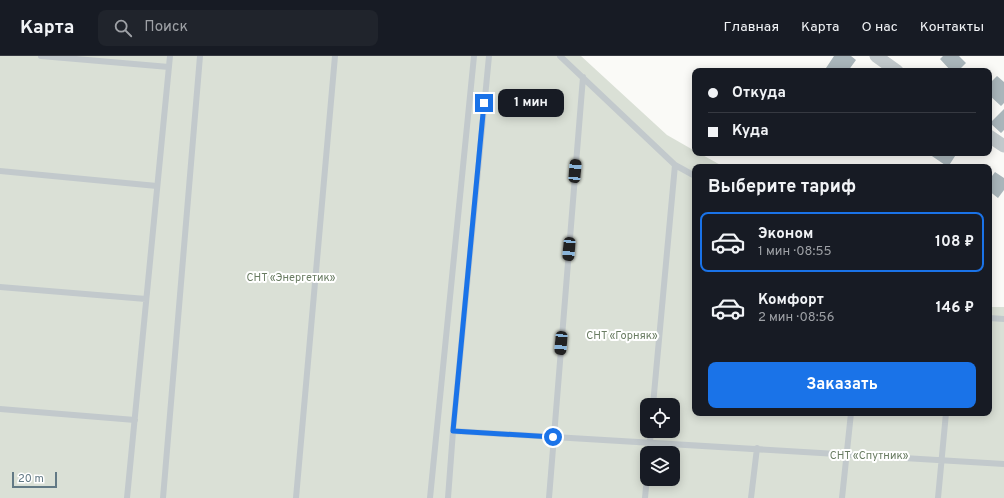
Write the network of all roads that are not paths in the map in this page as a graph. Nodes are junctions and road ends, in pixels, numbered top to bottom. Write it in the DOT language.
graph roads {
  1 [pos="41,56"];
  2 [pos="170,56"];
  3 [pos="200,56"];
  4 [pos="335,56"];
  5 [pos="474,56"];
  6 [pos="489,56"];
  7 [pos="560,56"];
  8 [pos="876,56"];
  9 [pos="169,67"];
  10 [pos="893,68"];
  11 [pos="583,77"];
  12 [pos="992,138"];
  13 [pos="1004,146"];
  14 [pos="675,165"];
  15 [pos="0,172"];
  16 [pos="692,174"];
  17 [pos="157,186"];
  18 [pos="0,287"];
  19 [pos="146,299"];
  20 [pos="992,318"];
  21 [pos="1004,319"];
  22 [pos="655,398"];
  23 [pos="0,409"];
  24 [pos="850,416"];
  25 [pos="946,416"];
  26 [pos="135,420"];
  27 [pos="453,431"];
  28 [pos="553,437"];
  29 [pos="650,438"];
  30 [pos="650,442"];
  31 [pos="650,446"];
  32 [pos="757,448"];
  33 [pos="847,454"];
  34 [pos="941,460"];
  35 [pos="1004,464"];
  36 [pos="646,486"];
  37 [pos="127,498"];
  38 [pos="163,498"];
  39 [pos="296,498"];
  40 [pos="430,498"];
  41 [pos="448,498"];
  42 [pos="549,498"];
  43 [pos="645,498"];
  44 [pos="751,498"];
  45 [pos="842,498"];
  46 [pos="938,498"];
  1 -- 9 [label="lane"];
  2 -- 9 [label="lane"];
  3 -- 38 [label="lane"];
  4 -- 39 [label="lane"];
  5 -- 40 [label="lane"];
  6 -- 27 [label="lane"];
  7 -- 11 [label="lane"];
  8 -- 10 [label="street"];
  9 -- 17 [label="lane"];
  11 -- 14 [label="lane"];
  11 -- 28 [label="lane"];
  12 -- 13 [label="street"];
  14 -- 16 [label="lane"];
  14 -- 22 [label="lane"];
  15 -- 17 [label="lane"];
  17 -- 19 [label="lane"];
  18 -- 19 [label="lane"];
  19 -- 26 [label="lane"];
  20 -- 21 [label="lane"];
  23 -- 26 [label="lane"];
  24 -- 33 [label="lane"];
  25 -- 34 [label="lane"];
  26 -- 37 [label="lane"];
  27 -- 28 [label="lane"];
  27 -- 41 [label="lane"];
  28 -- 30 [label="lane"];
  28 -- 42 [label="lane"];
  29 -- 30 [label="lane"];
  30 -- 31 [label="lane"];
  30 -- 32 [label="lane"];
  32 -- 33 [label="lane"];
  32 -- 44 [label="lane"];
  33 -- 34 [label="lane"];
  33 -- 45 [label="lane"];
  34 -- 35 [label="lane"];
  34 -- 46 [label="lane"];
  36 -- 43 [label="lane"];
}
